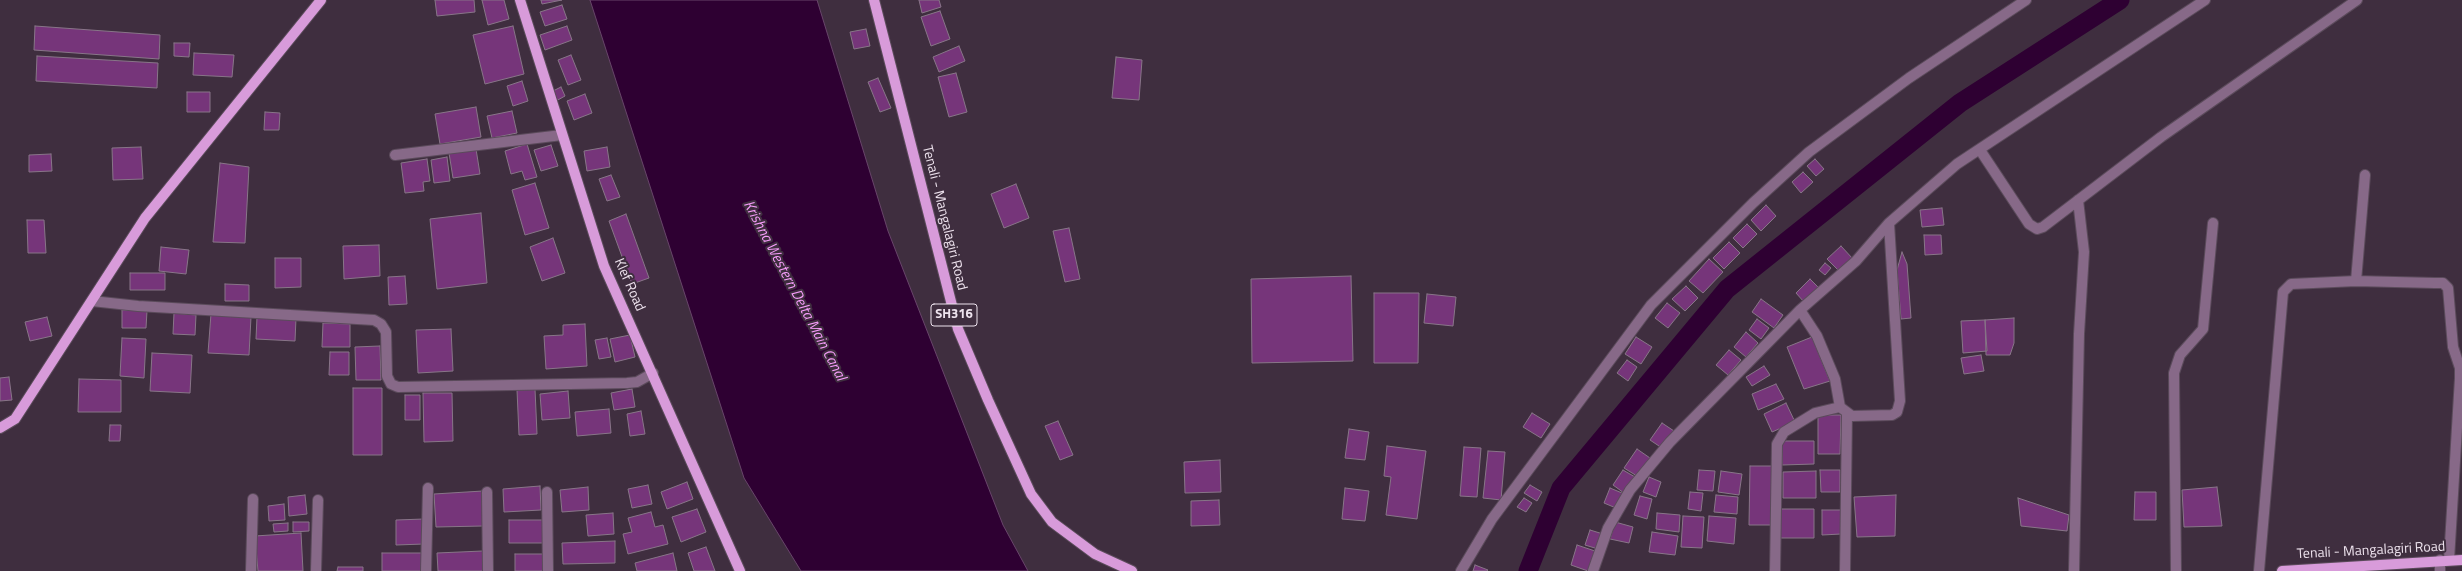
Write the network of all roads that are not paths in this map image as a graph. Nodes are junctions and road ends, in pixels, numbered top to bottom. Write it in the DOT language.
graph roads {
  1 [pos="321,0"];
  2 [pos="520,0"];
  3 [pos="874,0"];
  4 [pos="2026,0"];
  5 [pos="2206,0"];
  6 [pos="2357,0"];
  7 [pos="562,135"];
  8 [pos="1980,150"];
  9 [pos="395,155"];
  10 [pos="2366,175"];
  11 [pos="2078,200"];
  12 [pos="1889,223"];
  13 [pos="2213,223"];
  14 [pos="2356,281"];
  15 [pos="92,301"];
  16 [pos="1800,310"];
  17 [pos="2460,360"];
  18 [pos="653,373"];
  19 [pos="1844,410"];
  20 [pos="0,428"];
  21 [pos="428,488"];
  22 [pos="488,492"];
  23 [pos="548,492"];
  24 [pos="254,499"];
  25 [pos="318,500"];
  26 [pos="2451,533"];
  27 [pos="2462,534"];
  28 [pos="2445,560"];
  29 [pos="2462,560"];
  30 [pos="2354,568"];
  31 [pos="251,571"];
  32 [pos="316,571"];
  33 [pos="426,571"];
  34 [pos="488,571"];
  35 [pos="548,571"];
  36 [pos="740,571"];
  37 [pos="1132,571"];
  38 [pos="1461,571"];
  39 [pos="1593,571"];
  40 [pos="1775,571"];
  41 [pos="1845,571"];
  42 [pos="2074,571"];
  43 [pos="2176,571"];
  44 [pos="2259,571"];
  45 [pos="2282,571"];
  46 [pos="2440,571"];
  1 -- 15 [label="main road"];
  2 -- 7 [label="main road, Klef Road"];
  3 -- 37 [label="main road, Tenali - Mangalagiri Road / SH316"];
  4 -- 38 [label="street"];
  5 -- 8 [label="street"];
  6 -- 11 [label="street"];
  7 -- 9 [label="street"];
  7 -- 18 [label="main road, Klef Road"];
  8 -- 11 [label="street"];
  8 -- 12 [label="street"];
  10 -- 14 [label="street"];
  11 -- 42 [label="street"];
  12 -- 16 [label="street"];
  12 -- 19 [label="street"];
  13 -- 43 [label="street"];
  14 -- 17 [label="street"];
  14 -- 44 [label="street"];
  15 -- 18 [label="street"];
  15 -- 20 [label="main road"];
  16 -- 19 [label="street"];
  16 -- 39 [label="street"];
  17 -- 26 [label="street"];
  18 -- 36 [label="main road, Klef Road"];
  19 -- 40 [label="street"];
  19 -- 41 [label="street"];
  21 -- 33 [label="street"];
  22 -- 34 [label="street"];
  23 -- 35 [label="street"];
  24 -- 31 [label="street"];
  25 -- 32 [label="street"];
  26 -- 27 [label="street"];
  26 -- 28 [label="street"];
  28 -- 29 [label="main road, Tenali - Mangalagiri Road"];
  28 -- 30 [label="main road, Tenali - Mangalagiri Road"];
  28 -- 46 [label="street"];
  30 -- 45 [label="main road, Tenali - Mangalagiri Road"];
}
